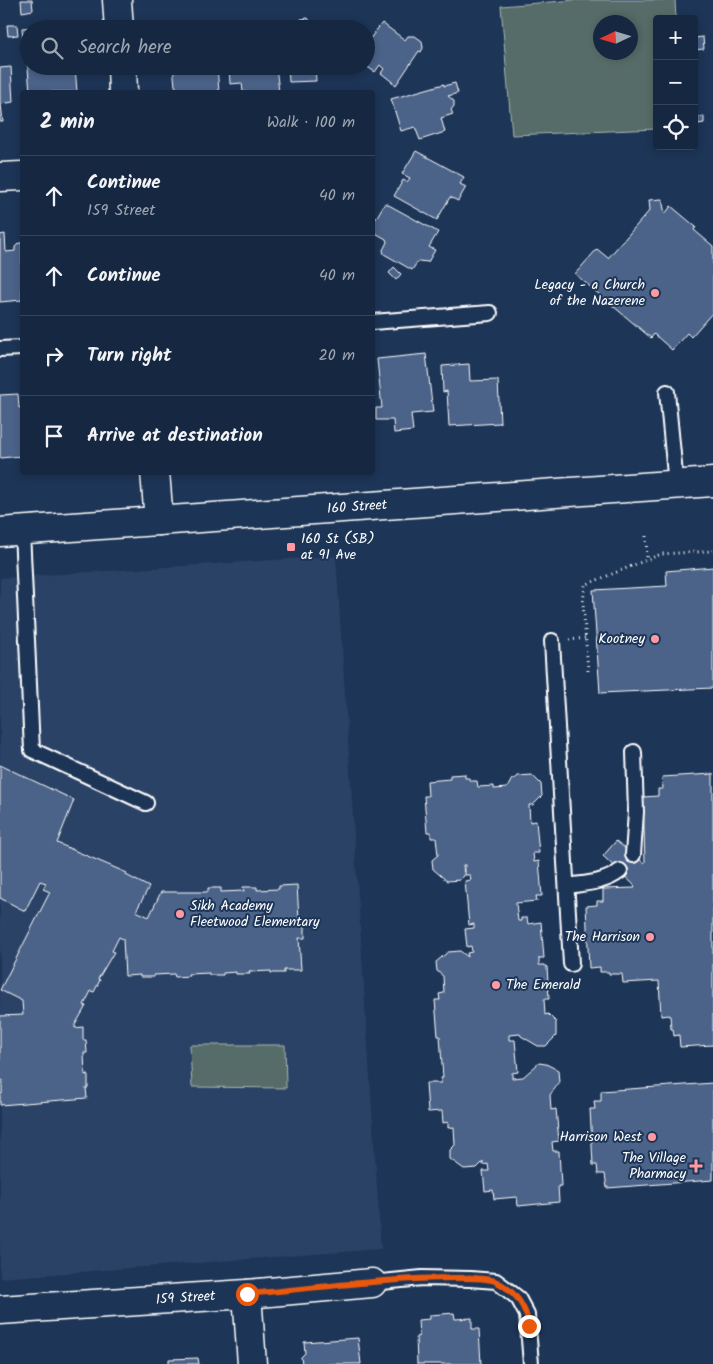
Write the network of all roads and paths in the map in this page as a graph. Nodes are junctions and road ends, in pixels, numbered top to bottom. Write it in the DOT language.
graph roads {
  1 [pos="116,0"];
  2 [pos="118,20"];
  3 [pos="123,75"];
  4 [pos="124,90"];
  5 [pos="20,176"];
  6 [pos="0,178"];
  7 [pos="490,313"];
  8 [pos="375,322"];
  9 [pos="20,348"];
  10 [pos="0,350"];
  11 [pos="667,392"];
  12 [pos="156,475"];
  13 [pos="713,482"];
  14 [pos="676,485"];
  15 [pos="159,521"];
  16 [pos="11,531"];
  17 [pos="646,536"];
  18 [pos="713,551"];
  19 [pos="647,559"];
  20 [pos="586,638"];
  21 [pos="569,640"];
  22 [pos="552,641"];
  23 [pos="588,671"];
  24 [pos="634,752"];
  25 [pos="146,803"];
  26 [pos="633,855"];
  27 [pos="620,871"];
  28 [pos="567,886"];
  29 [pos="571,964"];
  30 [pos="372,1283"];
  31 [pos="247,1294"];
  32 [pos="0,1310"];
  33 [pos="252,1364"];
  34 [pos="531,1364"];
  1 -- 2 [label="main road"];
  3 -- 4 [label="main road"];
  5 -- 6 [label="main road"];
  7 -- 8 [label="lane"];
  9 -- 10 [label="lane"];
  11 -- 14 [label="lane"];
  12 -- 15 [label="main road"];
  13 -- 14 [label="main road, 160 Street"];
  14 -- 15 [label="main road, 160 Street"];
  15 -- 16 [label="main road, 160 Street"];
  16 -- 25 [label="lane"];
  17 -- 19 [label="path"];
  18 -- 19 [label="path"];
  19 -- 20 [label="path"];
  20 -- 21 [label="path"];
  20 -- 23 [label="path"];
  22 -- 28 [label="lane"];
  24 -- 26 [label="lane"];
  27 -- 28 [label="lane"];
  28 -- 29 [label="lane"];
  30 -- 31 [label="main road, 159 Street"];
  30 -- 34 [label="lane"];
  31 -- 32 [label="main road, 159 Street"];
  31 -- 33 [label="main road"];
}
